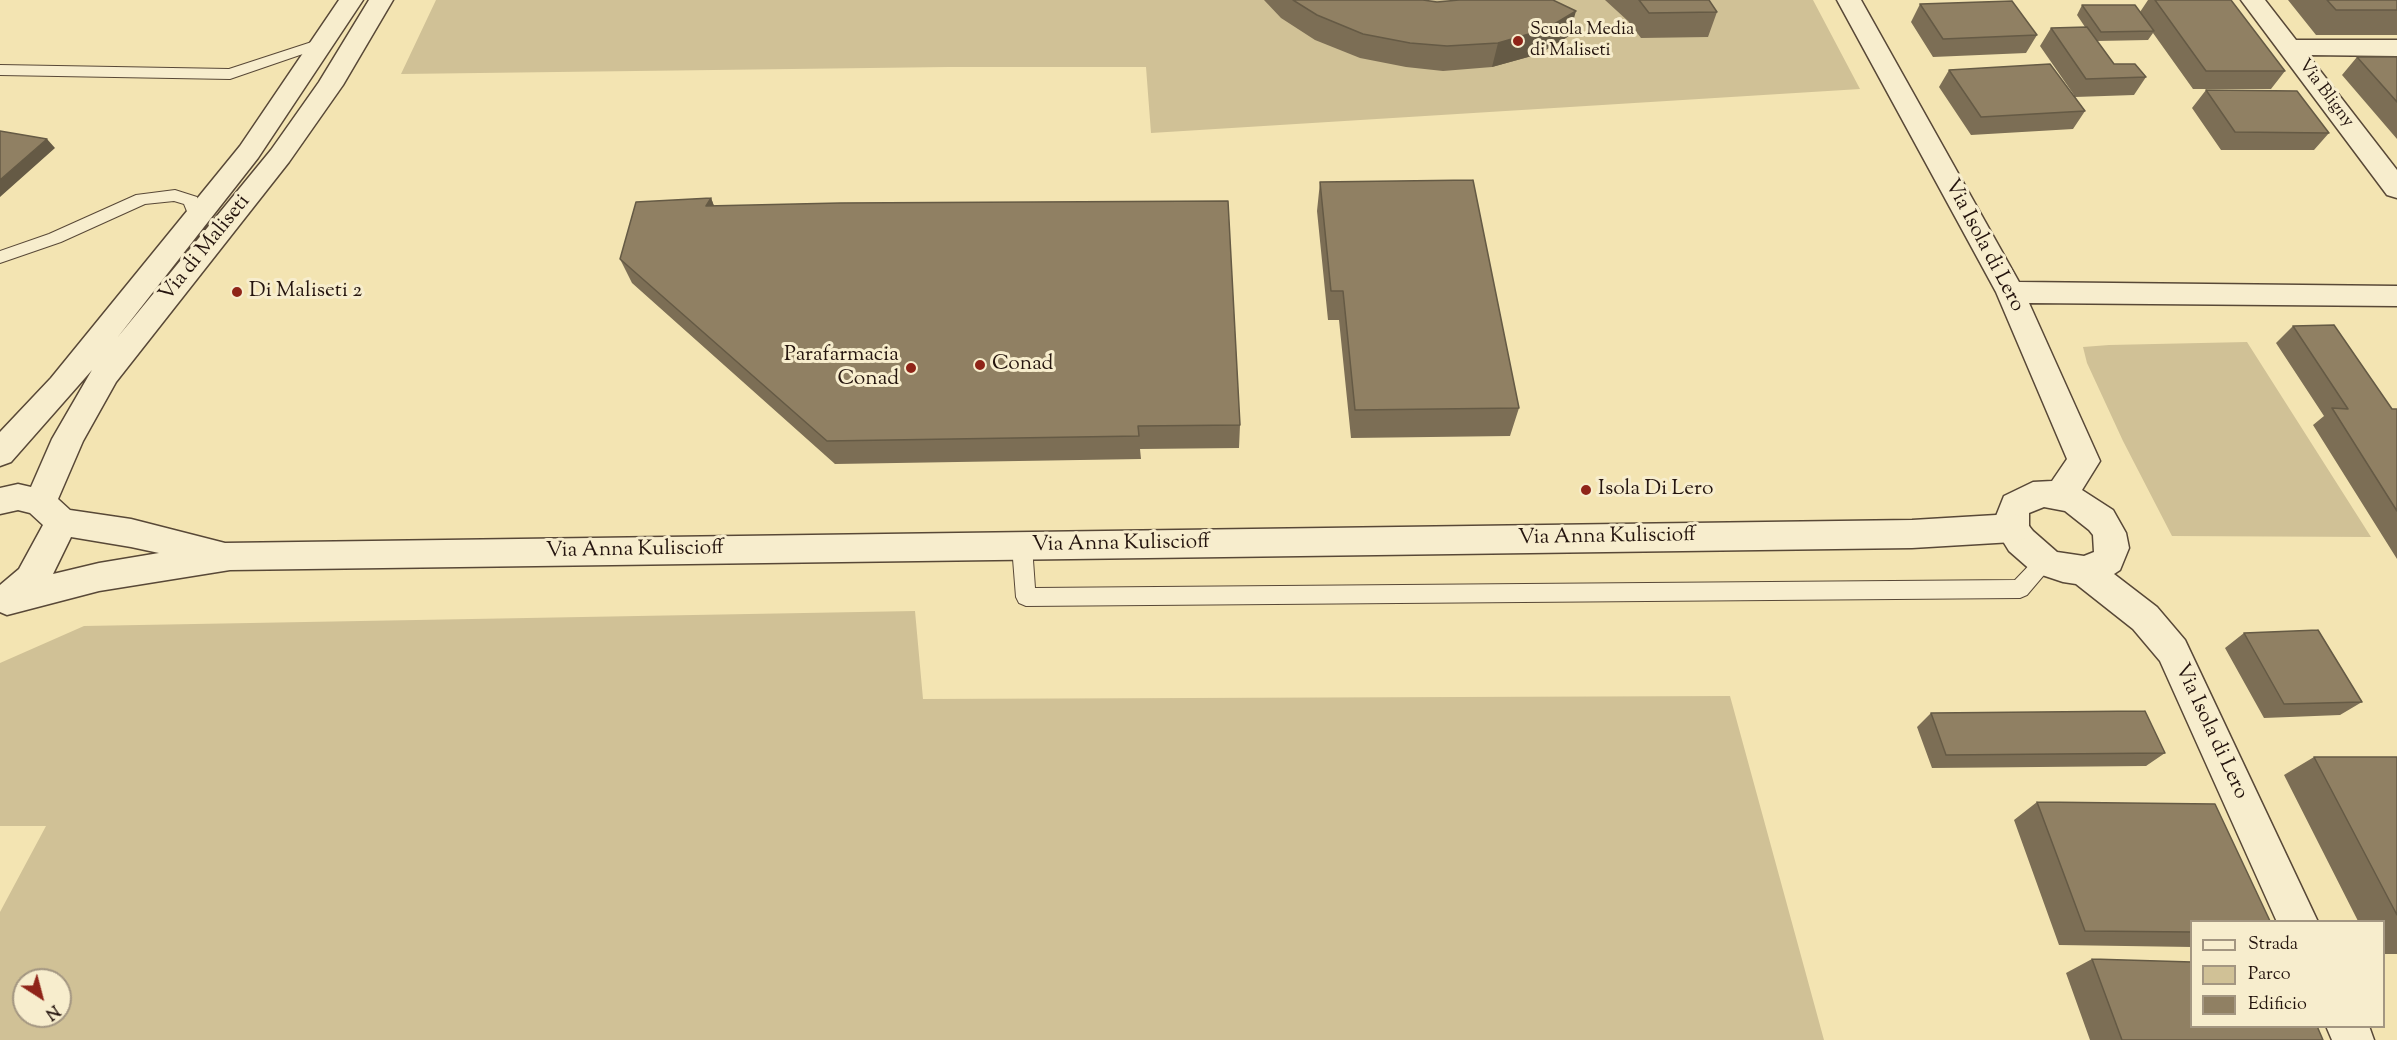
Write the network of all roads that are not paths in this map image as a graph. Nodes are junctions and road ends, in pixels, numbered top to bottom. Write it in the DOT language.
graph roads {
  1 [pos="351,0"];
  2 [pos="381,0"];
  3 [pos="1849,0"];
  4 [pos="2253,0"];
  5 [pos="324,42"];
  6 [pos="2288,46"];
  7 [pos="2397,48"];
  8 [pos="0,70"];
  9 [pos="2397,189"];
  10 [pos="197,217"];
  11 [pos="0,257"];
  12 [pos="2010,292"];
  13 [pos="2397,296"];
  14 [pos="0,453"];
  15 [pos="2060,495"];
  16 [pos="0,501"];
  17 [pos="50,512"];
  18 [pos="2013,528"];
  19 [pos="1022,546"];
  20 [pos="230,556"];
  21 [pos="2045,562"];
  22 [pos="2084,570"];
  23 [pos="5,602"];
  24 [pos="2298,920"];
  1 -- 5 [label="street, Via di Maliseti"];
  2 -- 17 [label="street, Via di Maliseti"];
  3 -- 12 [label="street, Via Isola di Lero"];
  4 -- 6 [label="street, Via Bligny"];
  5 -- 8 [label="lane"];
  5 -- 10 [label="street, Via di Maliseti"];
  6 -- 7 [label="street"];
  6 -- 9 [label="street, Via Bligny"];
  10 -- 11 [label="lane"];
  10 -- 14 [label="street, Via di Maliseti"];
  12 -- 13 [label="street"];
  12 -- 15 [label="street, Via Isola di Lero"];
  15 -- 18 [label="street"];
  15 -- 22 [label="street"];
  16 -- 17 [label="street"];
  17 -- 20 [label="street"];
  17 -- 23 [label="street, Via di Maliseti"];
  18 -- 19 [label="street, Via Anna Kuliscioff"];
  18 -- 21 [label="street"];
  19 -- 20 [label="street, Via Anna Kuliscioff"];
  19 -- 21 [label="lane"];
  20 -- 23 [label="street"];
  21 -- 22 [label="street"];
  22 -- 24 [label="street, Via Isola di Lero"];
}
